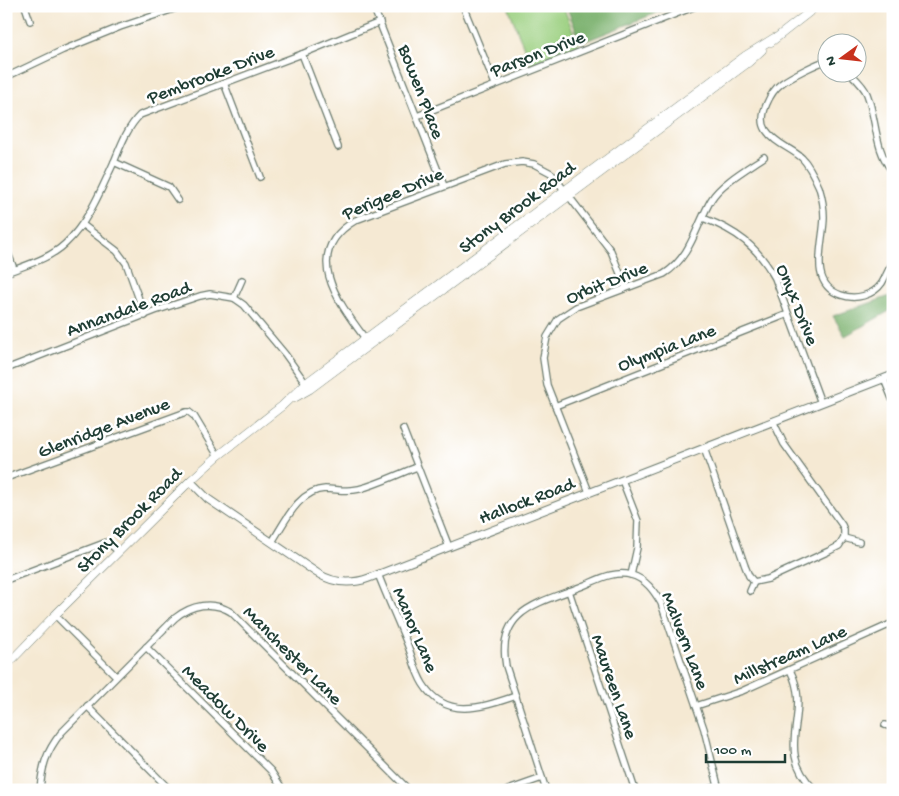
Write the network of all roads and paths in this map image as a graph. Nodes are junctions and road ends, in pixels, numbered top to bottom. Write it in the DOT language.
graph roads {
  1 [pos="25,6"];
  2 [pos="183,6"];
  3 [pos="374,6"];
  4 [pos="463,6"];
  5 [pos="696,6"];
  6 [pos="817,6"];
  7 [pos="30,21"];
  8 [pos="380,22"];
  9 [pos="302,54"];
  10 [pos="816,66"];
  11 [pos="6,77"];
  12 [pos="858,82"];
  13 [pos="224,83"];
  14 [pos="495,84"];
  15 [pos="417,116"];
  16 [pos="338,146"];
  17 [pos="764,157"];
  18 [pos="114,162"];
  19 [pos="893,172"];
  20 [pos="260,177"];
  21 [pos="444,186"];
  22 [pos="567,193"];
  23 [pos="178,200"];
  24 [pos="703,218"];
  25 [pos="83,225"];
  26 [pos="6,248"];
  27 [pos="893,263"];
  28 [pos="14,270"];
  29 [pos="6,273"];
  30 [pos="242,280"];
  31 [pos="626,288"];
  32 [pos="234,298"];
  33 [pos="788,314"];
  34 [pos="145,316"];
  35 [pos="367,342"];
  36 [pos="6,369"];
  37 [pos="893,376"];
  38 [pos="884,379"];
  39 [pos="308,386"];
  40 [pos="893,401"];
  41 [pos="821,403"];
  42 [pos="555,406"];
  43 [pos="773,421"];
  44 [pos="403,429"];
  45 [pos="704,448"];
  46 [pos="218,456"];
  47 [pos="417,467"];
  48 [pos="6,478"];
  49 [pos="622,480"];
  50 [pos="190,481"];
  51 [pos="589,492"];
  52 [pos="844,538"];
  53 [pos="272,542"];
  54 [pos="859,542"];
  55 [pos="448,547"];
  56 [pos="119,552"];
  57 [pos="378,574"];
  58 [pos="631,575"];
  59 [pos="6,580"];
  60 [pos="754,582"];
  61 [pos="569,591"];
  62 [pos="750,591"];
  63 [pos="55,615"];
  64 [pos="893,623"];
  65 [pos="146,648"];
  66 [pos="6,666"];
  67 [pos="790,670"];
  68 [pos="116,676"];
  69 [pos="516,696"];
  70 [pos="87,706"];
  71 [pos="696,706"];
  72 [pos="885,725"];
  73 [pos="893,727"];
  74 [pos="542,778"];
  75 [pos="718,788"];
  76 [pos="40,790"];
  77 [pos="170,790"];
  78 [pos="283,790"];
  79 [pos="409,790"];
  80 [pos="508,790"];
  81 [pos="546,790"];
  82 [pos="636,790"];
  83 [pos="704,790"];
  84 [pos="815,790"];
  1 -- 7 [label="street"];
  2 -- 11 [label="street"];
  3 -- 8 [label="street, Bowen Place"];
  4 -- 14 [label="street"];
  5 -- 14 [label="street, Parson Drive"];
  6 -- 22 [label="main road, Stony Brook Road"];
  8 -- 9 [label="street, Pembrooke Drive"];
  8 -- 15 [label="street, Bowen Place"];
  9 -- 13 [label="street, Pembrooke Drive"];
  9 -- 16 [label="street"];
  10 -- 27 [label="street"];
  12 -- 19 [label="street"];
  13 -- 18 [label="street, Pembrooke Drive"];
  13 -- 20 [label="street"];
  14 -- 15 [label="street, Parson Drive"];
  15 -- 21 [label="street, Bowen Place"];
  17 -- 24 [label="street, Orbit Drive"];
  18 -- 23 [label="street"];
  18 -- 25 [label="street, Pembrooke Drive"];
  21 -- 22 [label="street, Perigee Drive"];
  21 -- 35 [label="street, Perigee Drive"];
  22 -- 31 [label="street, Perigee Drive"];
  22 -- 35 [label="main road, Stony Brook Road"];
  24 -- 31 [label="street, Orbit Drive"];
  24 -- 33 [label="street, Onyx Drive"];
  25 -- 28 [label="street, Pembrooke Drive"];
  25 -- 34 [label="street"];
  26 -- 28 [label="street"];
  28 -- 29 [label="street, Pembrooke Drive"];
  30 -- 32 [label="street"];
  31 -- 42 [label="street, Orbit Drive"];
  32 -- 34 [label="street, Annandale Road"];
  32 -- 39 [label="street, Annandale Road"];
  33 -- 41 [label="street, Onyx Drive"];
  33 -- 42 [label="street, Olympia Lane"];
  34 -- 36 [label="street, Annandale Road"];
  35 -- 39 [label="main road, Stony Brook Road"];
  37 -- 38 [label="street, Hallock Road"];
  38 -- 40 [label="street"];
  38 -- 41 [label="street, Hallock Road"];
  39 -- 46 [label="main road, Stony Brook Road"];
  41 -- 43 [label="street, Hallock Road"];
  42 -- 51 [label="street, Orbit Drive"];
  43 -- 45 [label="street, Hallock Road"];
  43 -- 52 [label="street"];
  44 -- 47 [label="street"];
  45 -- 49 [label="street, Hallock Road"];
  45 -- 60 [label="street"];
  46 -- 48 [label="street, Glenridge Avenue"];
  46 -- 50 [label="main road, Stony Brook Road"];
  47 -- 53 [label="street"];
  47 -- 55 [label="street"];
  49 -- 51 [label="street, Hallock Road"];
  49 -- 58 [label="street"];
  50 -- 53 [label="street, Hallock Road"];
  50 -- 56 [label="main road, Stony Brook Road"];
  51 -- 55 [label="street, Hallock Road"];
  52 -- 54 [label="street"];
  52 -- 60 [label="street"];
  53 -- 57 [label="street, Hallock Road"];
  55 -- 57 [label="street, Hallock Road"];
  56 -- 59 [label="street"];
  56 -- 63 [label="main road, Stony Brook Road"];
  57 -- 69 [label="street, Manor Lane"];
  58 -- 61 [label="street"];
  58 -- 71 [label="street, Malvern Lane"];
  60 -- 62 [label="street"];
  61 -- 69 [label="street"];
  61 -- 82 [label="street, Maureen Lane"];
  63 -- 66 [label="main road, Stony Brook Road"];
  63 -- 68 [label="street"];
  64 -- 67 [label="street, Millstream Lane"];
  65 -- 68 [label="street, Manchester Lane"];
  65 -- 78 [label="street, Meadow Drive"];
  65 -- 79 [label="street, Manchester Lane"];
  67 -- 71 [label="street, Millstream Lane"];
  67 -- 84 [label="street"];
  68 -- 70 [label="street, Manchester Lane"];
  69 -- 74 [label="street"];
  70 -- 76 [label="street, Manchester Lane"];
  70 -- 77 [label="street"];
  71 -- 75 [label="street, Malvern Lane"];
  72 -- 73 [label="street"];
  74 -- 80 [label="street"];
  74 -- 81 [label="street"];
  75 -- 83 [label="street"];
}
